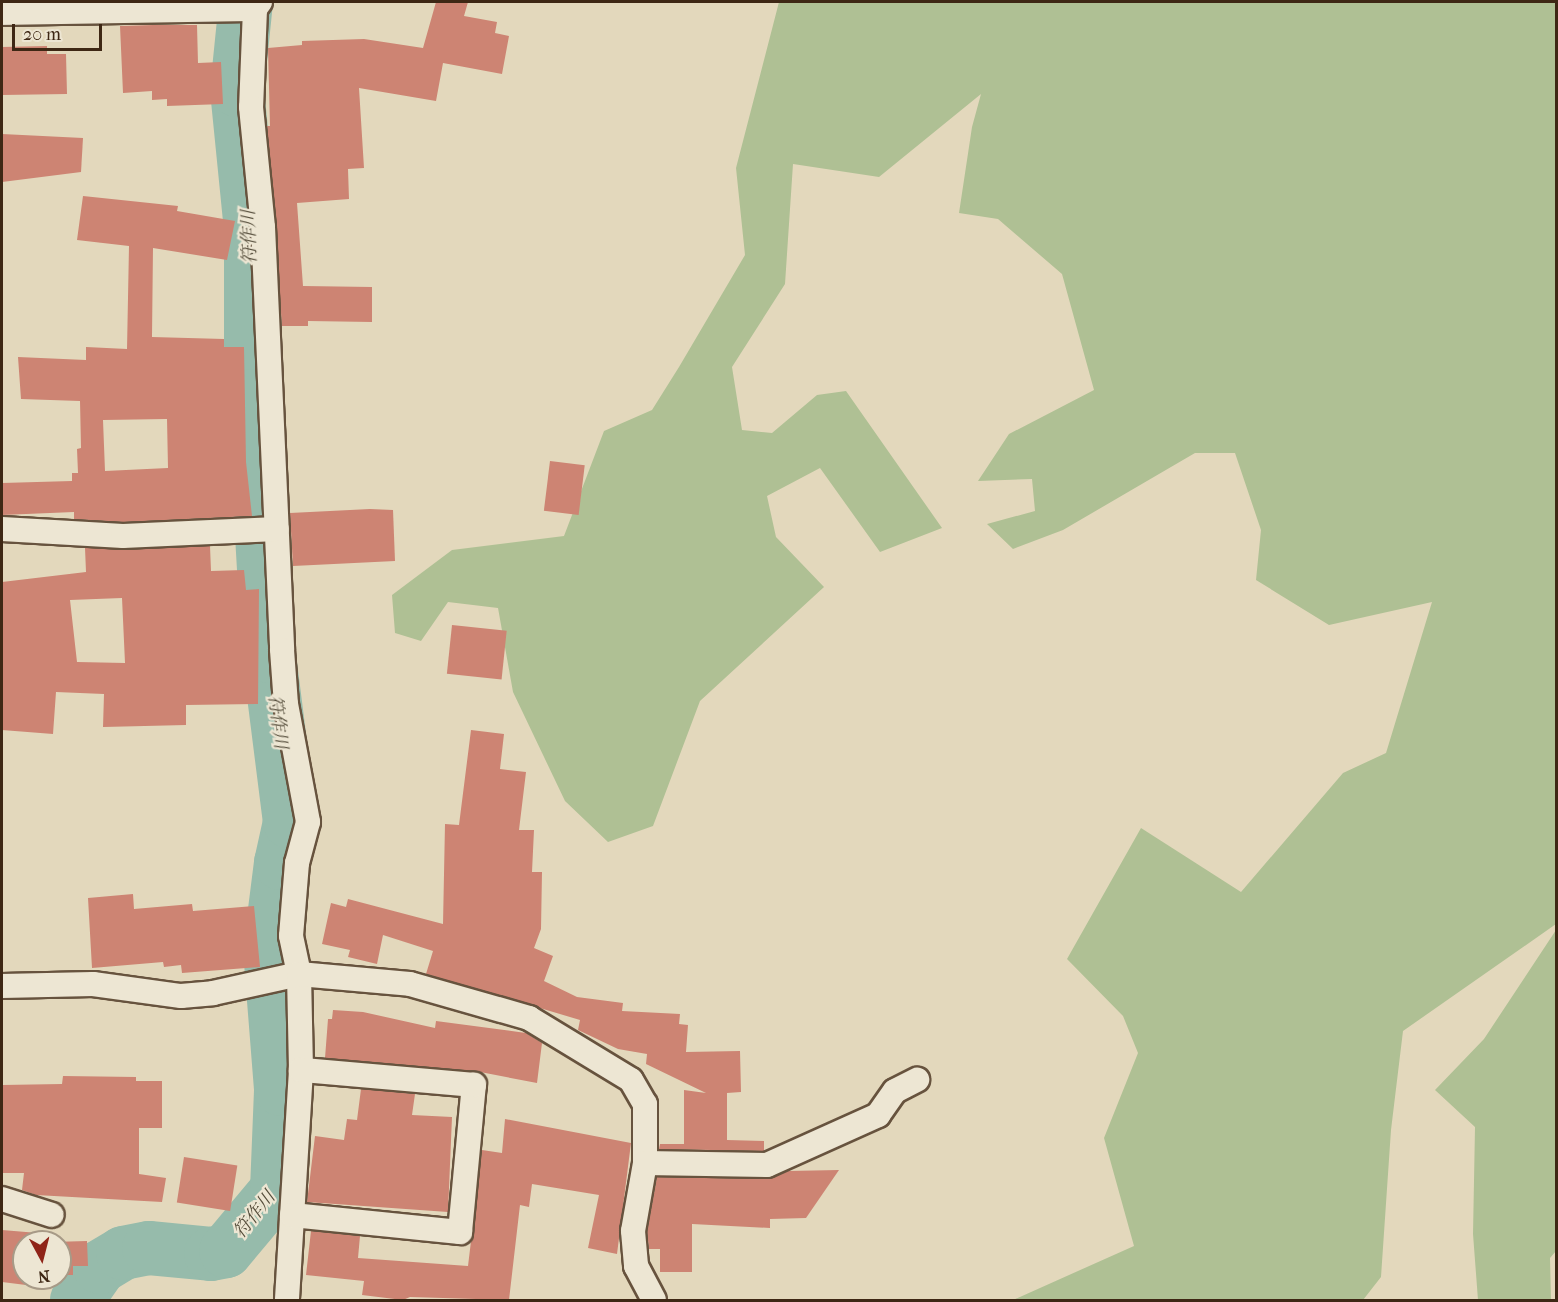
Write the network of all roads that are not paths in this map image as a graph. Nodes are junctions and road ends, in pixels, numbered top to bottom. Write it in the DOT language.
graph roads {
  1 [pos="256,6"];
  2 [pos="2,12"];
  3 [pos="2,529"];
  4 [pos="276,529"];
  5 [pos="298,974"];
  6 [pos="2,986"];
  7 [pos="301,1070"];
  8 [pos="917,1080"];
  9 [pos="645,1163"];
  10 [pos="2,1199"];
  11 [pos="52,1215"];
  12 [pos="292,1215"];
  13 [pos="287,1300"];
  14 [pos="654,1300"];
  1 -- 2 [label="street"];
  1 -- 4 [label="street"];
  3 -- 4 [label="street"];
  4 -- 5 [label="street"];
  5 -- 6 [label="street"];
  5 -- 7 [label="street"];
  5 -- 9 [label="street"];
  7 -- 12 [label="street"];
  7 -- 12 [label="street"];
  8 -- 9 [label="street"];
  9 -- 14 [label="street"];
  10 -- 11 [label="street"];
  12 -- 13 [label="street"];
}
